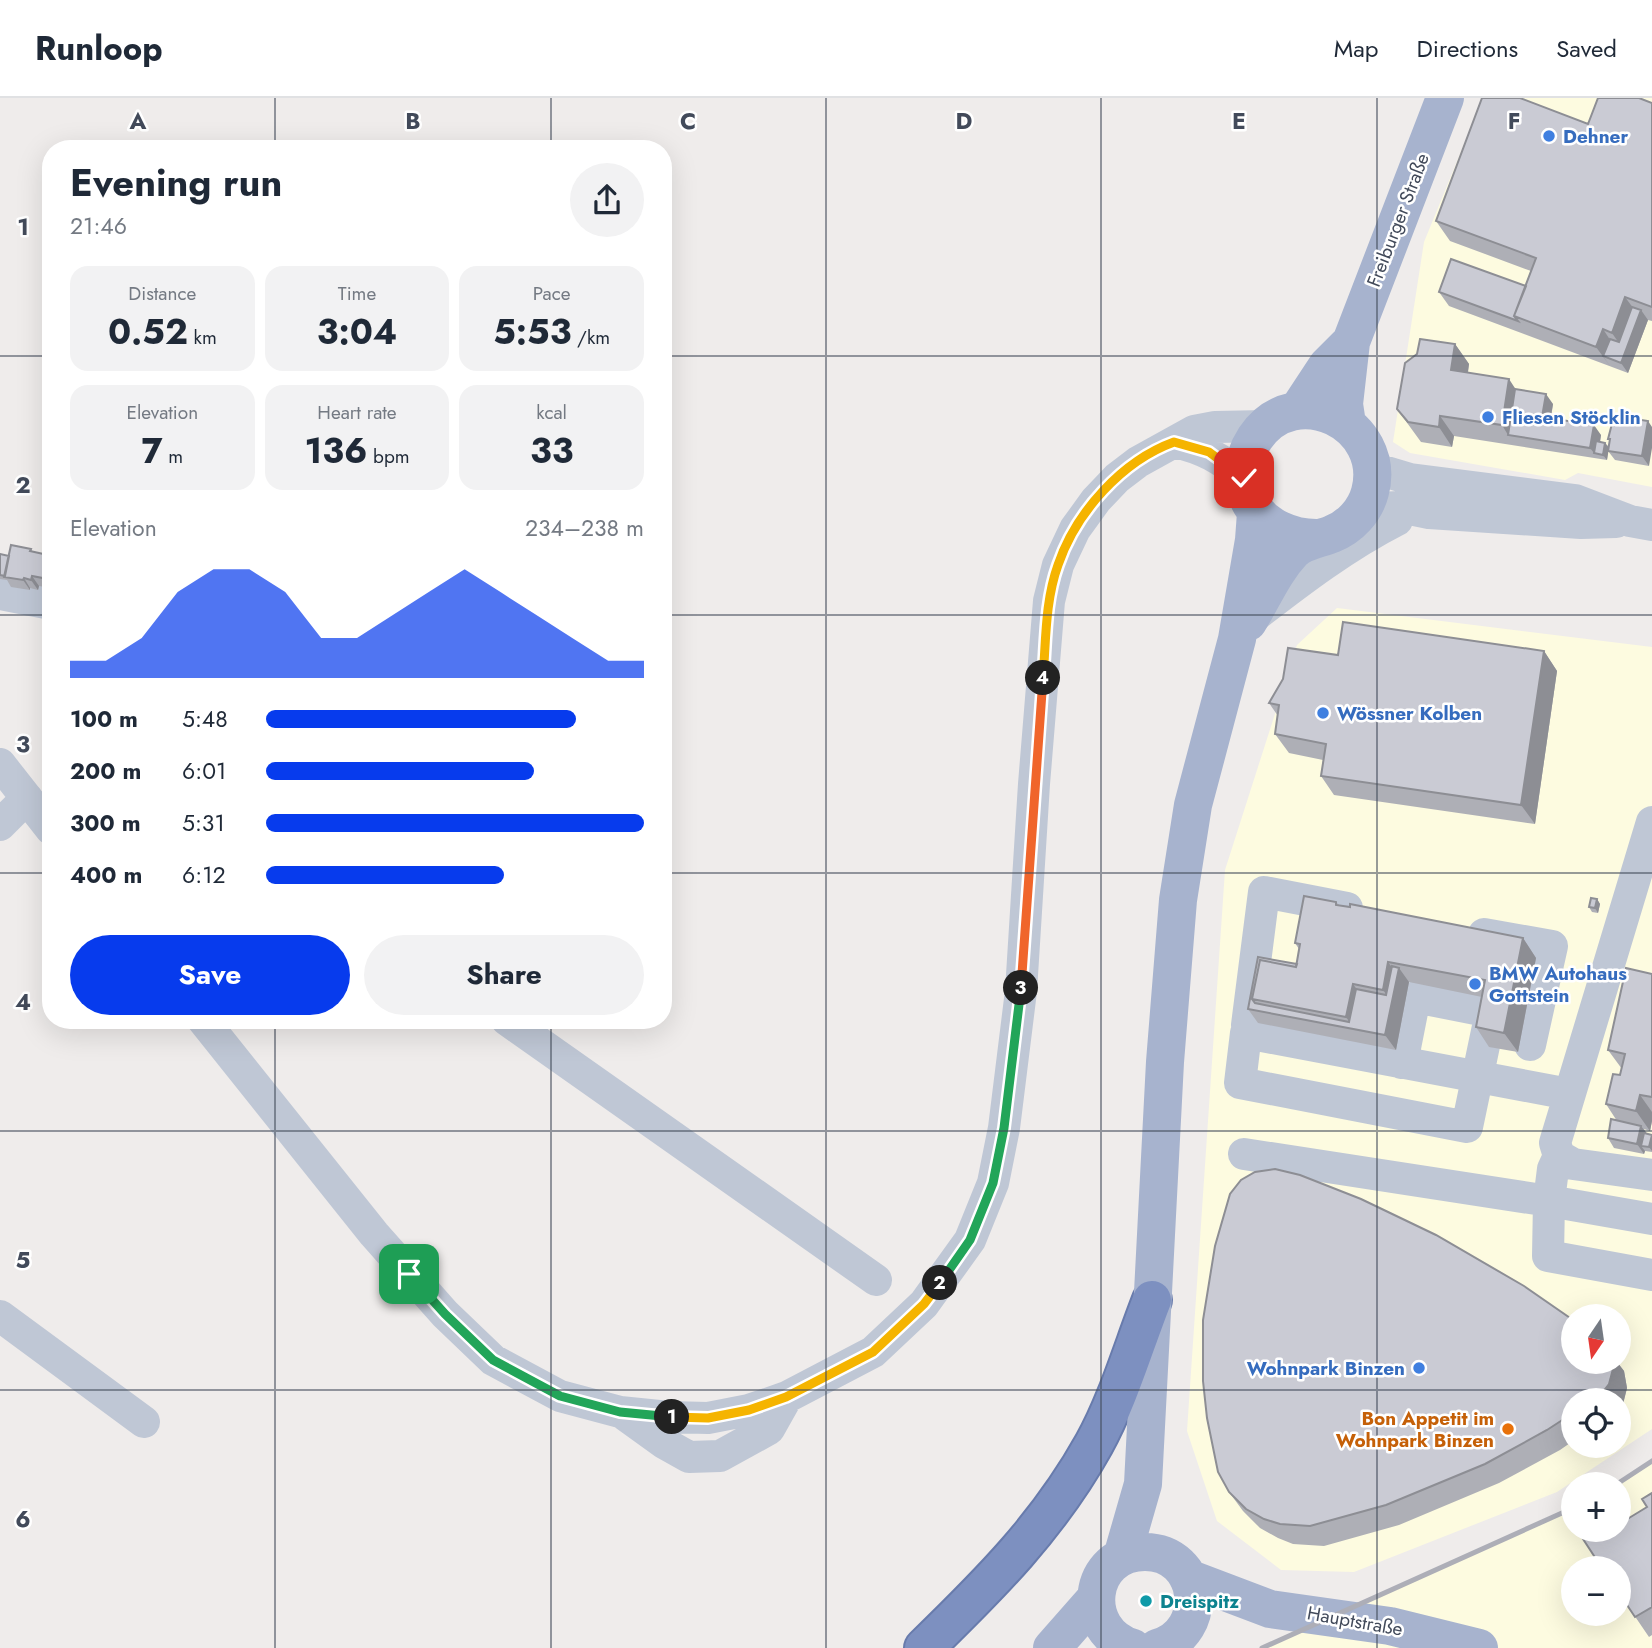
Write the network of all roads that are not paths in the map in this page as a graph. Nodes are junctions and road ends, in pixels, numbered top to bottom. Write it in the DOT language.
graph roads {
  1 [pos="1445,98"];
  2 [pos="1351,342"];
  3 [pos="1282,418"];
  4 [pos="1347,425"];
  5 [pos="1174,442"];
  6 [pos="1370,459"];
  7 [pos="1250,496"];
  8 [pos="1429,513"];
  9 [pos="1355,519"];
  10 [pos="1641,523"];
  11 [pos="1318,538"];
  12 [pos="0,594"];
  13 [pos="42,602"];
  14 [pos="1243,629"];
  15 [pos="0,764"];
  16 [pos="27,798"];
  17 [pos="42,817"];
  18 [pos="1652,822"];
  19 [pos="0,825"];
  20 [pos="1374,913"];
  21 [pos="1456,928"];
  22 [pos="210,1029"];
  23 [pos="520,1029"];
  24 [pos="1246,1033"];
  25 [pos="1530,1045"];
  26 [pos="1402,1063"];
  27 [pos="1478,1077"];
  28 [pos="1569,1094"];
  29 [pos="1244,1154"];
  30 [pos="1559,1156"];
  31 [pos="1652,1175"];
  32 [pos="1549,1201"];
  33 [pos="1652,1219"];
  34 [pos="1652,1275"];
  35 [pos="876,1280"];
  36 [pos="1152,1300"];
  37 [pos="0,1316"];
  38 [pos="145,1422"];
  39 [pos="1143,1484"];
  40 [pos="1122,1557"];
  41 [pos="1177,1567"];
  42 [pos="1096,1598"];
  43 [pos="1270,1609"];
  44 [pos="1136,1643"];
  45 [pos="924,1648"];
  46 [pos="1052,1648"];
  47 [pos="1479,1648"];
  1 -- 2 [label="main road, Freiburger Straße"];
  2 -- 3 [label="main road, Freiburger Straße"];
  2 -- 4 [label="main road, Freiburger Straße"];
  3 -- 4 [label="main road"];
  3 -- 5 [label="street"];
  3 -- 7 [label="main road"];
  4 -- 6 [label="main road"];
  5 -- 7 [label="street"];
  5 -- 22 [label="street"];
  6 -- 9 [label="main road"];
  6 -- 10 [label="street"];
  7 -- 11 [label="main road"];
  7 -- 14 [label="main road"];
  8 -- 9 [label="street"];
  8 -- 10 [label="street"];
  8 -- 14 [label="street"];
  9 -- 11 [label="main road"];
  11 -- 14 [label="main road"];
  12 -- 13 [label="street"];
  14 -- 36 [label="main road"];
  15 -- 16 [label="street"];
  16 -- 17 [label="street"];
  16 -- 19 [label="street"];
  18 -- 28 [label="street"];
  20 -- 24 [label="street"];
  21 -- 25 [label="street"];
  23 -- 35 [label="street"];
  24 -- 26 [label="street"];
  24 -- 27 [label="street"];
  26 -- 27 [label="street"];
  26 -- 27 [label="street"];
  27 -- 28 [label="street"];
  28 -- 30 [label="street"];
  29 -- 32 [label="street"];
  30 -- 31 [label="street"];
  30 -- 32 [label="street"];
  32 -- 33 [label="street"];
  32 -- 34 [label="street"];
  36 -- 39 [label="main road"];
  36 -- 45 [label="highway"];
  37 -- 38 [label="street"];
  39 -- 40 [label="main road"];
  39 -- 41 [label="main road"];
  40 -- 41 [label="main road, Hauptstraße"];
  40 -- 42 [label="main road"];
  41 -- 43 [label="main road, Hauptstraße"];
  41 -- 44 [label="main road"];
  42 -- 44 [label="main road"];
  42 -- 46 [label="main road"];
  43 -- 44 [label="main road, Hauptstraße"];
  43 -- 47 [label="main road, Hauptstraße"];
}
